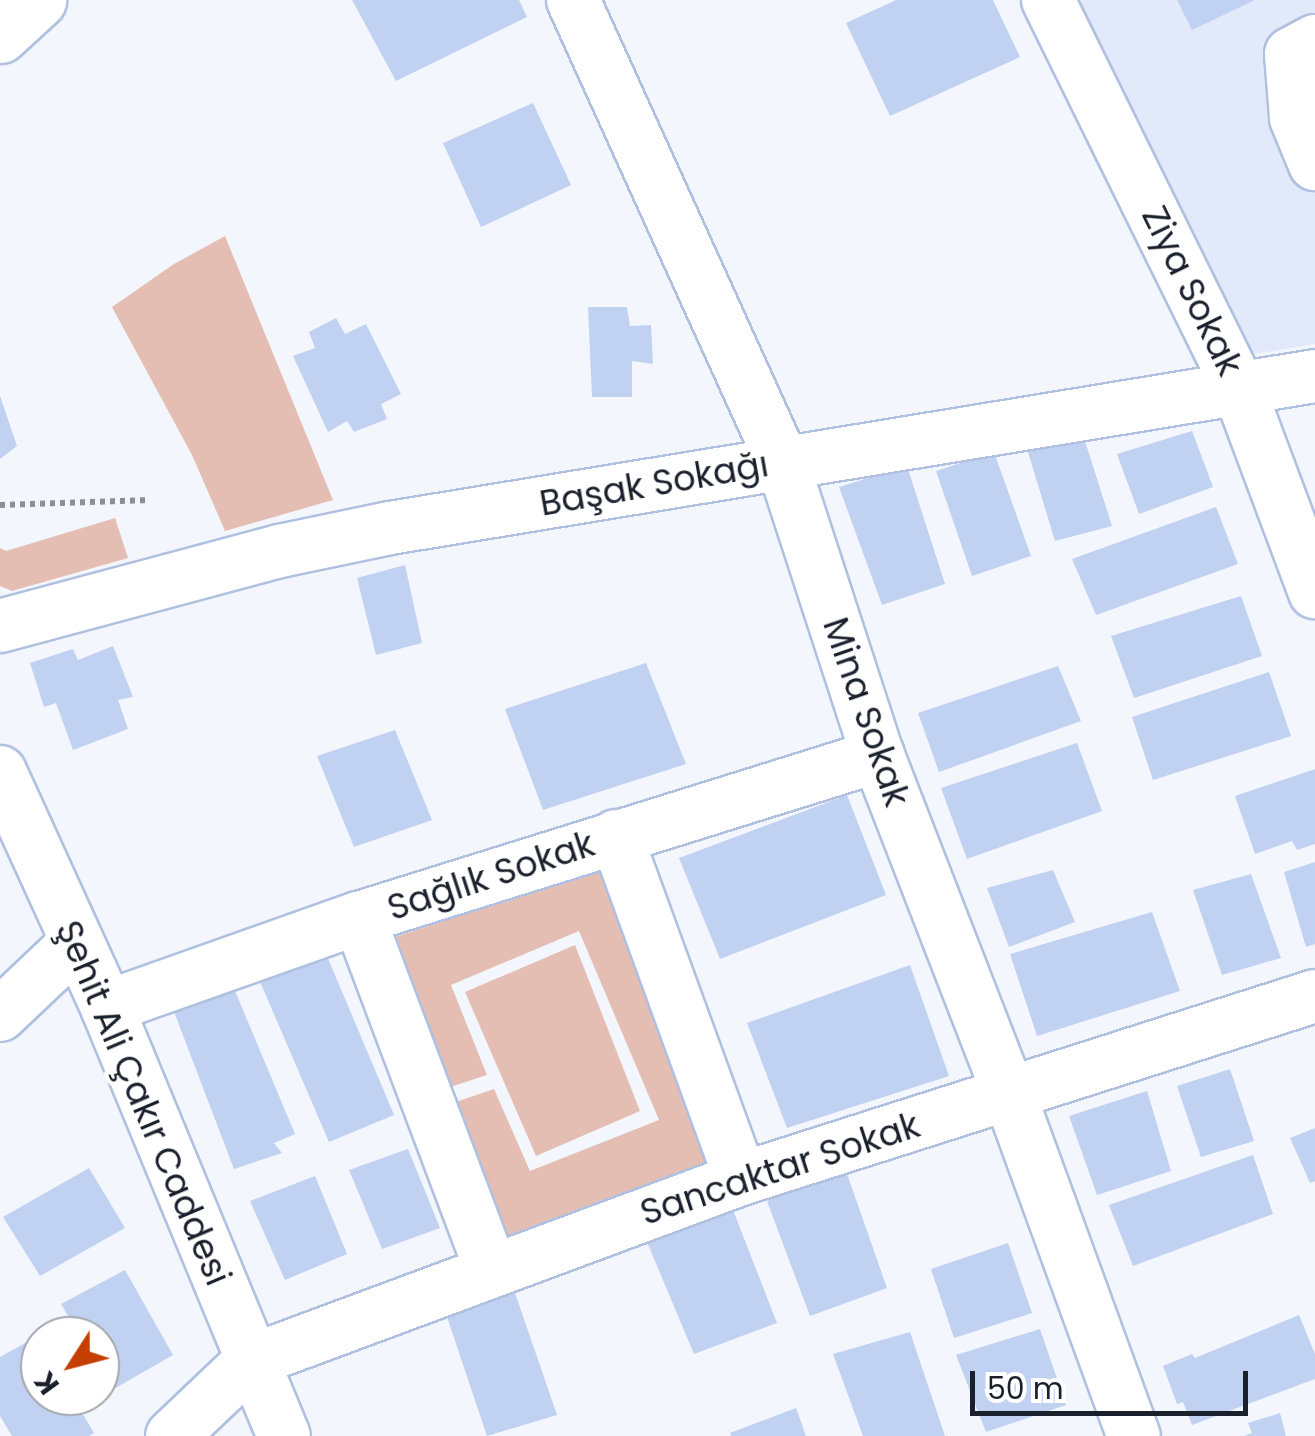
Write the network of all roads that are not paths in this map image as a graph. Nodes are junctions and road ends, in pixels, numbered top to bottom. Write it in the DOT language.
graph roads {
  1 [pos="38,0"];
  2 [pos="572,0"];
  3 [pos="1048,0"];
  4 [pos="0,35"];
  5 [pos="1315,41"];
  6 [pos="1315,164"];
  7 [pos="1315,376"];
  8 [pos="1240,389"];
  9 [pos="782,461"];
  10 [pos="1315,592"];
  11 [pos="0,626"];
  12 [pos="878,756"];
  13 [pos="0,772"];
  14 [pos="616,836"];
  15 [pos="359,918"];
  16 [pos="77,942"];
  17 [pos="1315,996"];
  18 [pos="107,1007"];
  19 [pos="0,1015"];
  20 [pos="1010,1096"];
  21 [pos="741,1179"];
  22 [pos="491,1270"];
  23 [pos="252,1361"];
  24 [pos="172,1436"];
  25 [pos="284,1436"];
  26 [pos="1134,1436"];
  1 -- 4 [label="main road"];
  2 -- 9 [label="street, Mina Sokak"];
  3 -- 8 [label="street, Ziya Sokak"];
  5 -- 6 [label="street"];
  7 -- 8 [label="street, Başak Sokağı"];
  8 -- 9 [label="street, Başak Sokağı"];
  8 -- 10 [label="street, Ziya Sokak"];
  9 -- 11 [label="street, Başak Sokağı"];
  9 -- 12 [label="street, Mina Sokak"];
  12 -- 14 [label="street, Sağlık Sokak"];
  12 -- 20 [label="street, Mina Sokak"];
  13 -- 16 [label="street, Şehit Ali Çakır Caddesi"];
  14 -- 15 [label="street, Sağlık Sokak"];
  14 -- 21 [label="street"];
  15 -- 18 [label="street, Sağlık Sokak"];
  15 -- 22 [label="street"];
  16 -- 18 [label="street, Şehit Ali Çakır Caddesi"];
  16 -- 19 [label="street"];
  17 -- 20 [label="street, Sancaktar Sokak"];
  18 -- 23 [label="street, Şehit Ali Çakır Caddesi"];
  20 -- 21 [label="street, Sancaktar Sokak"];
  20 -- 26 [label="street, Mina Sokak"];
  21 -- 22 [label="street, Sancaktar Sokak"];
  22 -- 23 [label="street, Sancaktar Sokak"];
  23 -- 24 [label="street"];
  23 -- 25 [label="street, Şehit Ali Çakır Caddesi"];
}
